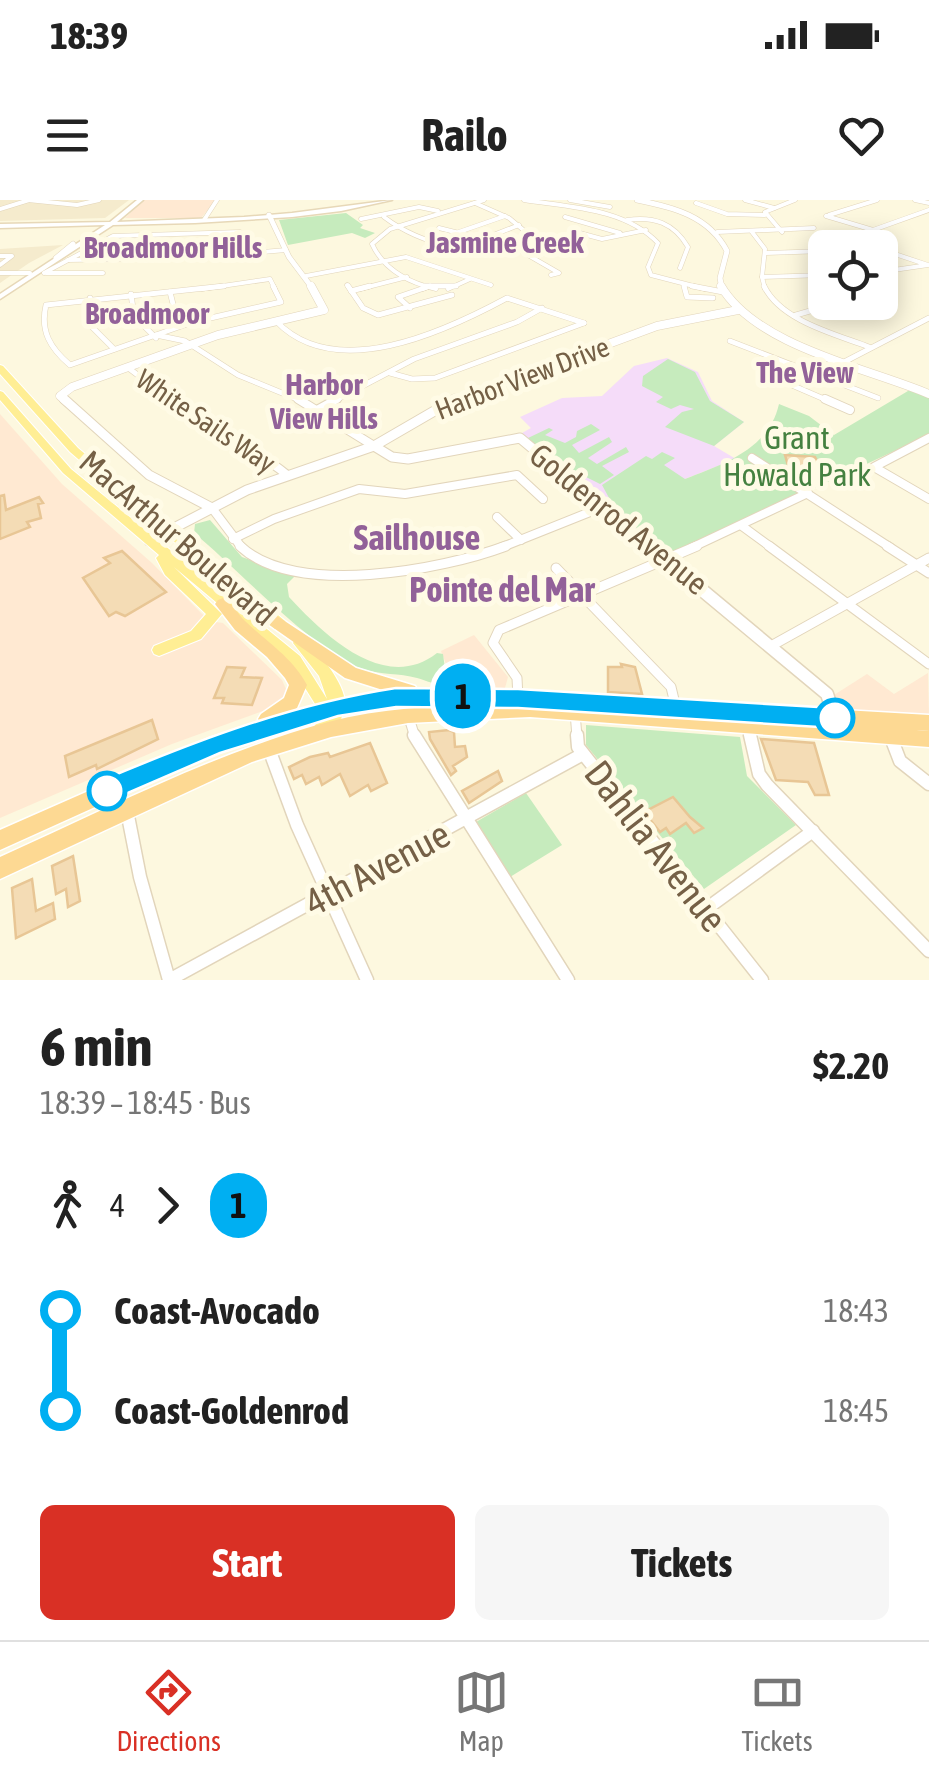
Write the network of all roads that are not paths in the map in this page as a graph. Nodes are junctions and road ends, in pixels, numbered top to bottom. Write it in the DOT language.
graph roads {
  1 [pos="29,200"];
  2 [pos="99,200"];
  3 [pos="137,200"];
  4 [pos="218,200"];
  5 [pos="374,200"];
  6 [pos="390,200"];
  7 [pos="467,200"];
  8 [pos="484,200"];
  9 [pos="529,200"];
  10 [pos="570,200"];
  11 [pos="637,200"];
  12 [pos="745,200"];
  13 [pos="796,200"];
  14 [pos="877,200"];
  15 [pos="914,200"];
  16 [pos="622,201"];
  17 [pos="475,202"];
  18 [pos="696,202"];
  19 [pos="929,202"];
  20 [pos="560,206"];
  21 [pos="610,207"];
  22 [pos="774,208"];
  23 [pos="0,209"];
  24 [pos="440,212"];
  25 [pos="929,214"];
  26 [pos="605,215"];
  27 [pos="765,215"];
  28 [pos="384,216"];
  29 [pos="505,216"];
  30 [pos="270,217"];
  31 [pos="565,217"];
  32 [pos="361,219"];
  33 [pos="204,220"];
  34 [pos="625,220"];
  35 [pos="113,222"];
  36 [pos="0,224"];
  37 [pos="519,225"];
  38 [pos="398,226"];
  39 [pos="438,228"];
  40 [pos="814,228"];
  41 [pos="646,230"];
  42 [pos="576,232"];
  43 [pos="718,232"];
  44 [pos="752,232"];
  45 [pos="782,232"];
  46 [pos="456,233"];
  47 [pos="622,234"];
  48 [pos="683,237"];
  49 [pos="655,238"];
  50 [pos="249,242"];
  51 [pos="73,244"];
  52 [pos="90,247"];
  53 [pos="514,248"];
  54 [pos="286,250"];
  55 [pos="808,252"];
  56 [pos="766,253"];
  57 [pos="255,254"];
  58 [pos="0,256"];
  59 [pos="898,256"];
  60 [pos="61,259"];
  61 [pos="380,261"];
  62 [pos="0,265"];
  63 [pos="680,268"];
  64 [pos="898,270"];
  65 [pos="103,273"];
  66 [pos="0,274"];
  67 [pos="25,275"];
  68 [pos="552,275"];
  69 [pos="808,276"];
  70 [pos="311,277"];
  71 [pos="408,277"];
  72 [pos="762,277"];
  73 [pos="470,279"];
  74 [pos="490,285"];
  75 [pos="684,285"];
  76 [pos="432,286"];
  77 [pos="0,289"];
  78 [pos="170,292"];
  79 [pos="722,292"];
  80 [pos="130,294"];
  81 [pos="452,295"];
  82 [pos="0,297"];
  83 [pos="90,298"];
  84 [pos="713,298"];
  85 [pos="46,305"];
  86 [pos="410,308"];
  87 [pos="542,308"];
  88 [pos="738,310"];
  89 [pos="808,312"];
  90 [pos="796,315"];
  91 [pos="929,318"];
  92 [pos="276,321"];
  93 [pos="193,322"];
  94 [pos="156,335"];
  95 [pos="730,341"];
  96 [pos="188,345"];
  97 [pos="869,348"];
  98 [pos="114,349"];
  99 [pos="842,362"];
  100 [pos="70,365"];
  101 [pos="793,366"];
  102 [pos="0,368"];
  103 [pos="126,368"];
  104 [pos="390,374"];
  105 [pos="819,374"];
  106 [pos="832,379"];
  107 [pos="0,394"];
  108 [pos="929,394"];
  109 [pos="878,398"];
  110 [pos="317,410"];
  111 [pos="850,410"];
  112 [pos="928,440"];
  113 [pos="374,446"];
  114 [pos="752,458"];
  115 [pos="286,474"];
  116 [pos="808,494"];
  117 [pos="542,499"];
  118 [pos="929,499"];
  119 [pos="212,508"];
  120 [pos="600,508"];
  121 [pos="497,517"];
  122 [pos="742,526"];
  123 [pos="160,539"];
  124 [pos="233,539"];
  125 [pos="521,540"];
  126 [pos="667,558"];
  127 [pos="929,558"];
  128 [pos="917,565"];
  129 [pos="556,568"];
  130 [pos="929,573"];
  131 [pos="583,596"];
  132 [pos="223,604"];
  133 [pos="846,604"];
  134 [pos="274,620"];
  135 [pos="771,646"];
  136 [pos="159,650"];
  137 [pos="929,664"];
  138 [pos="428,695"];
  139 [pos="518,698"];
  140 [pos="575,709"];
  141 [pos="335,714"];
  142 [pos="408,715"];
  143 [pos="678,716"];
  144 [pos="929,724"];
  145 [pos="838,725"];
  146 [pos="748,726"];
  147 [pos="886,729"];
  148 [pos="234,738"];
  149 [pos="929,739"];
  150 [pos="269,749"];
  151 [pos="583,754"];
  152 [pos="929,784"];
  153 [pos="127,808"];
  154 [pos="465,821"];
  155 [pos="812,831"];
  156 [pos="0,840"];
  157 [pos="0,868"];
  158 [pos="329,894"];
  159 [pos="706,909"];
  160 [pos="929,951"];
  161 [pos="169,980"];
  162 [pos="367,980"];
  163 [pos="568,980"];
  164 [pos="762,980"];
  1 -- 2 [label="street"];
  1 -- 23 [label="street"];
  3 -- 35 [label="main road"];
  4 -- 33 [label="street"];
  5 -- 30 [label="main road"];
  6 -- 30 [label="main road"];
  7 -- 17 [label="street"];
  8 -- 17 [label="street"];
  9 -- 20 [label="street"];
  10 -- 20 [label="street"];
  10 -- 21 [label="street"];
  11 -- 43 [label="street"];
  12 -- 22 [label="street"];
  13 -- 22 [label="street"];
  14 -- 25 [label="street"];
  15 -- 19 [label="street"];
  16 -- 21 [label="street"];
  17 -- 24 [label="street"];
  17 -- 29 [label="street"];
  18 -- 27 [label="street"];
  20 -- 26 [label="street"];
  21 -- 26 [label="street"];
  22 -- 27 [label="street"];
  24 -- 28 [label="street"];
  24 -- 38 [label="street"];
  26 -- 34 [label="street"];
  27 -- 45 [label="street"];
  28 -- 32 [label="street"];
  28 -- 38 [label="street"];
  29 -- 37 [label="street"];
  29 -- 46 [label="street"];
  30 -- 33 [label="main road"];
  30 -- 35 [label="main road"];
  30 -- 54 [label="street"];
  31 -- 47 [label="street"];
  33 -- 35 [label="main road"];
  34 -- 41 [label="street"];
  34 -- 48 [label="street"];
  35 -- 36 [label="main road"];
  35 -- 51 [label="main road"];
  35 -- 60 [label="main road"];
  37 -- 46 [label="street"];
  37 -- 53 [label="street"];
  38 -- 53 [label="street"];
  38 -- 61 [label="street"];
  39 -- 46 [label="street"];
  40 -- 45 [label="street"];
  41 -- 47 [label="street"];
  41 -- 49 [label="street"];
  42 -- 47 [label="street"];
  43 -- 44 [label="street"];
  43 -- 79 [label="street"];
  44 -- 45 [label="street"];
  44 -- 56 [label="street"];
  48 -- 49 [label="street"];
  48 -- 63 [label="street"];
  49 -- 75 [label="street"];
  50 -- 52 [label="street"];
  50 -- 52 [label="street"];
  50 -- 57 [label="street"];
  51 -- 60 [label="street"];
  51 -- 67 [label="main road"];
  52 -- 60 [label="street"];
  53 -- 68 [label="street"];
  54 -- 57 [label="street"];
  54 -- 70 [label="street"];
  55 -- 56 [label="street"];
  56 -- 72 [label="street"];
  57 -- 60 [label="street"];
  58 -- 62 [label="street"];
  59 -- 64 [label="street"];
  60 -- 65 [label="street"];
  60 -- 67 [label="main road"];
  61 -- 70 [label="street"];
  61 -- 71 [label="street"];
  61 -- 73 [label="street"];
  66 -- 67 [label="street"];
  67 -- 77 [label="main road"];
  67 -- 82 [label="main road"];
  69 -- 72 [label="street"];
  70 -- 92 [label="street"];
  71 -- 76 [label="street"];
  71 -- 86 [label="street"];
  72 -- 90 [label="street"];
  73 -- 74 [label="street"];
  73 -- 76 [label="street"];
  75 -- 79 [label="street"];
  75 -- 84 [label="street"];
  76 -- 86 [label="street"];
  78 -- 80 [label="street"];
  78 -- 93 [label="street"];
  78 -- 93 [label="street"];
  79 -- 88 [label="street"];
  80 -- 83 [label="street"];
  80 -- 94 [label="street"];
  81 -- 86 [label="street"];
  83 -- 85 [label="street"];
  83 -- 98 [label="street"];
  85 -- 100 [label="street"];
  87 -- 92 [label="street"];
  87 -- 104 [label="street"];
  87 -- 104 [label="street"];
  88 -- 99 [label="street"];
  88 -- 113 [label="street, Harbor View Drive"];
  89 -- 90 [label="street"];
  90 -- 97 [label="street"];
  91 -- 97 [label="street"];
  92 -- 96 [label="street"];
  93 -- 94 [label="street"];
  94 -- 96 [label="street, Goldenrod Avenue"];
  94 -- 98 [label="street"];
  95 -- 101 [label="street"];
  96 -- 103 [label="street"];
  96 -- 110 [label="street, Goldenrod Avenue"];
  97 -- 99 [label="street"];
  98 -- 100 [label="street"];
  99 -- 105 [label="street"];
  99 -- 106 [label="street"];
  99 -- 108 [label="street"];
  101 -- 105 [label="street"];
  101 -- 111 [label="street"];
  102 -- 123 [label="main road, MacArthur Boulevard"];
  103 -- 115 [label="street, White Sails Way"];
  103 -- 119 [label="street"];
  104 -- 110 [label="street"];
  105 -- 106 [label="street"];
  106 -- 109 [label="street"];
  107 -- 123 [label="main road, MacArthur Boulevard"];
  110 -- 113 [label="street, Goldenrod Avenue"];
  112 -- 118 [label="street"];
  113 -- 115 [label="street, Harbor View Drive"];
  113 -- 120 [label="street, Goldenrod Avenue"];
  114 -- 116 [label="street"];
  115 -- 119 [label="street, Harbor View Drive"];
  116 -- 122 [label="street"];
  116 -- 128 [label="street"];
  117 -- 124 [label="street"];
  119 -- 123 [label="street, Harbor View Drive"];
  119 -- 124 [label="street"];
  120 -- 125 [label="street"];
  120 -- 126 [label="street, Goldenrod Avenue"];
  121 -- 125 [label="street"];
  122 -- 126 [label="street"];
  122 -- 133 [label="street"];
  123 -- 132 [label="main road, MacArthur Boulevard"];
  123 -- 134 [label="main road, MacArthur Boulevard"];
  123 -- 136 [label="main road"];
  124 -- 125 [label="street"];
  126 -- 131 [label="street"];
  126 -- 135 [label="street, Goldenrod Avenue"];
  127 -- 128 [label="street"];
  128 -- 130 [label="street"];
  128 -- 133 [label="street"];
  129 -- 131 [label="street"];
  131 -- 139 [label="street"];
  131 -- 143 [label="street"];
  132 -- 141 [label="main road, MacArthur Boulevard"];
  132 -- 148 [label="highway"];
  133 -- 135 [label="street"];
  133 -- 137 [label="street"];
  134 -- 138 [label="highway"];
  134 -- 141 [label="main road, MacArthur Boulevard"];
  135 -- 145 [label="street, Goldenrod Avenue"];
  138 -- 139 [label="highway"];
  138 -- 141 [label="highway"];
  139 -- 140 [label="highway"];
  140 -- 142 [label="highway"];
  140 -- 143 [label="highway"];
  140 -- 151 [label="street, Dahlia Avenue"];
  141 -- 142 [label="highway"];
  141 -- 148 [label="highway"];
  141 -- 150 [label="highway"];
  142 -- 154 [label="street"];
  143 -- 145 [label="highway"];
  143 -- 146 [label="highway"];
  144 -- 147 [label="highway"];
  145 -- 146 [label="highway"];
  145 -- 147 [label="highway"];
  146 -- 155 [label="street"];
  147 -- 149 [label="highway"];
  147 -- 152 [label="street"];
  148 -- 156 [label="highway"];
  150 -- 153 [label="highway"];
  150 -- 158 [label="street"];
  151 -- 154 [label="street, 4th Avenue"];
  151 -- 159 [label="street, Dahlia Avenue"];
  153 -- 157 [label="highway"];
  153 -- 161 [label="street"];
  154 -- 158 [label="street, 4th Avenue"];
  154 -- 163 [label="street"];
  155 -- 159 [label="street"];
  155 -- 160 [label="street"];
  158 -- 161 [label="street, 4th Avenue"];
  158 -- 162 [label="street"];
  159 -- 164 [label="street, Dahlia Avenue"];
}
